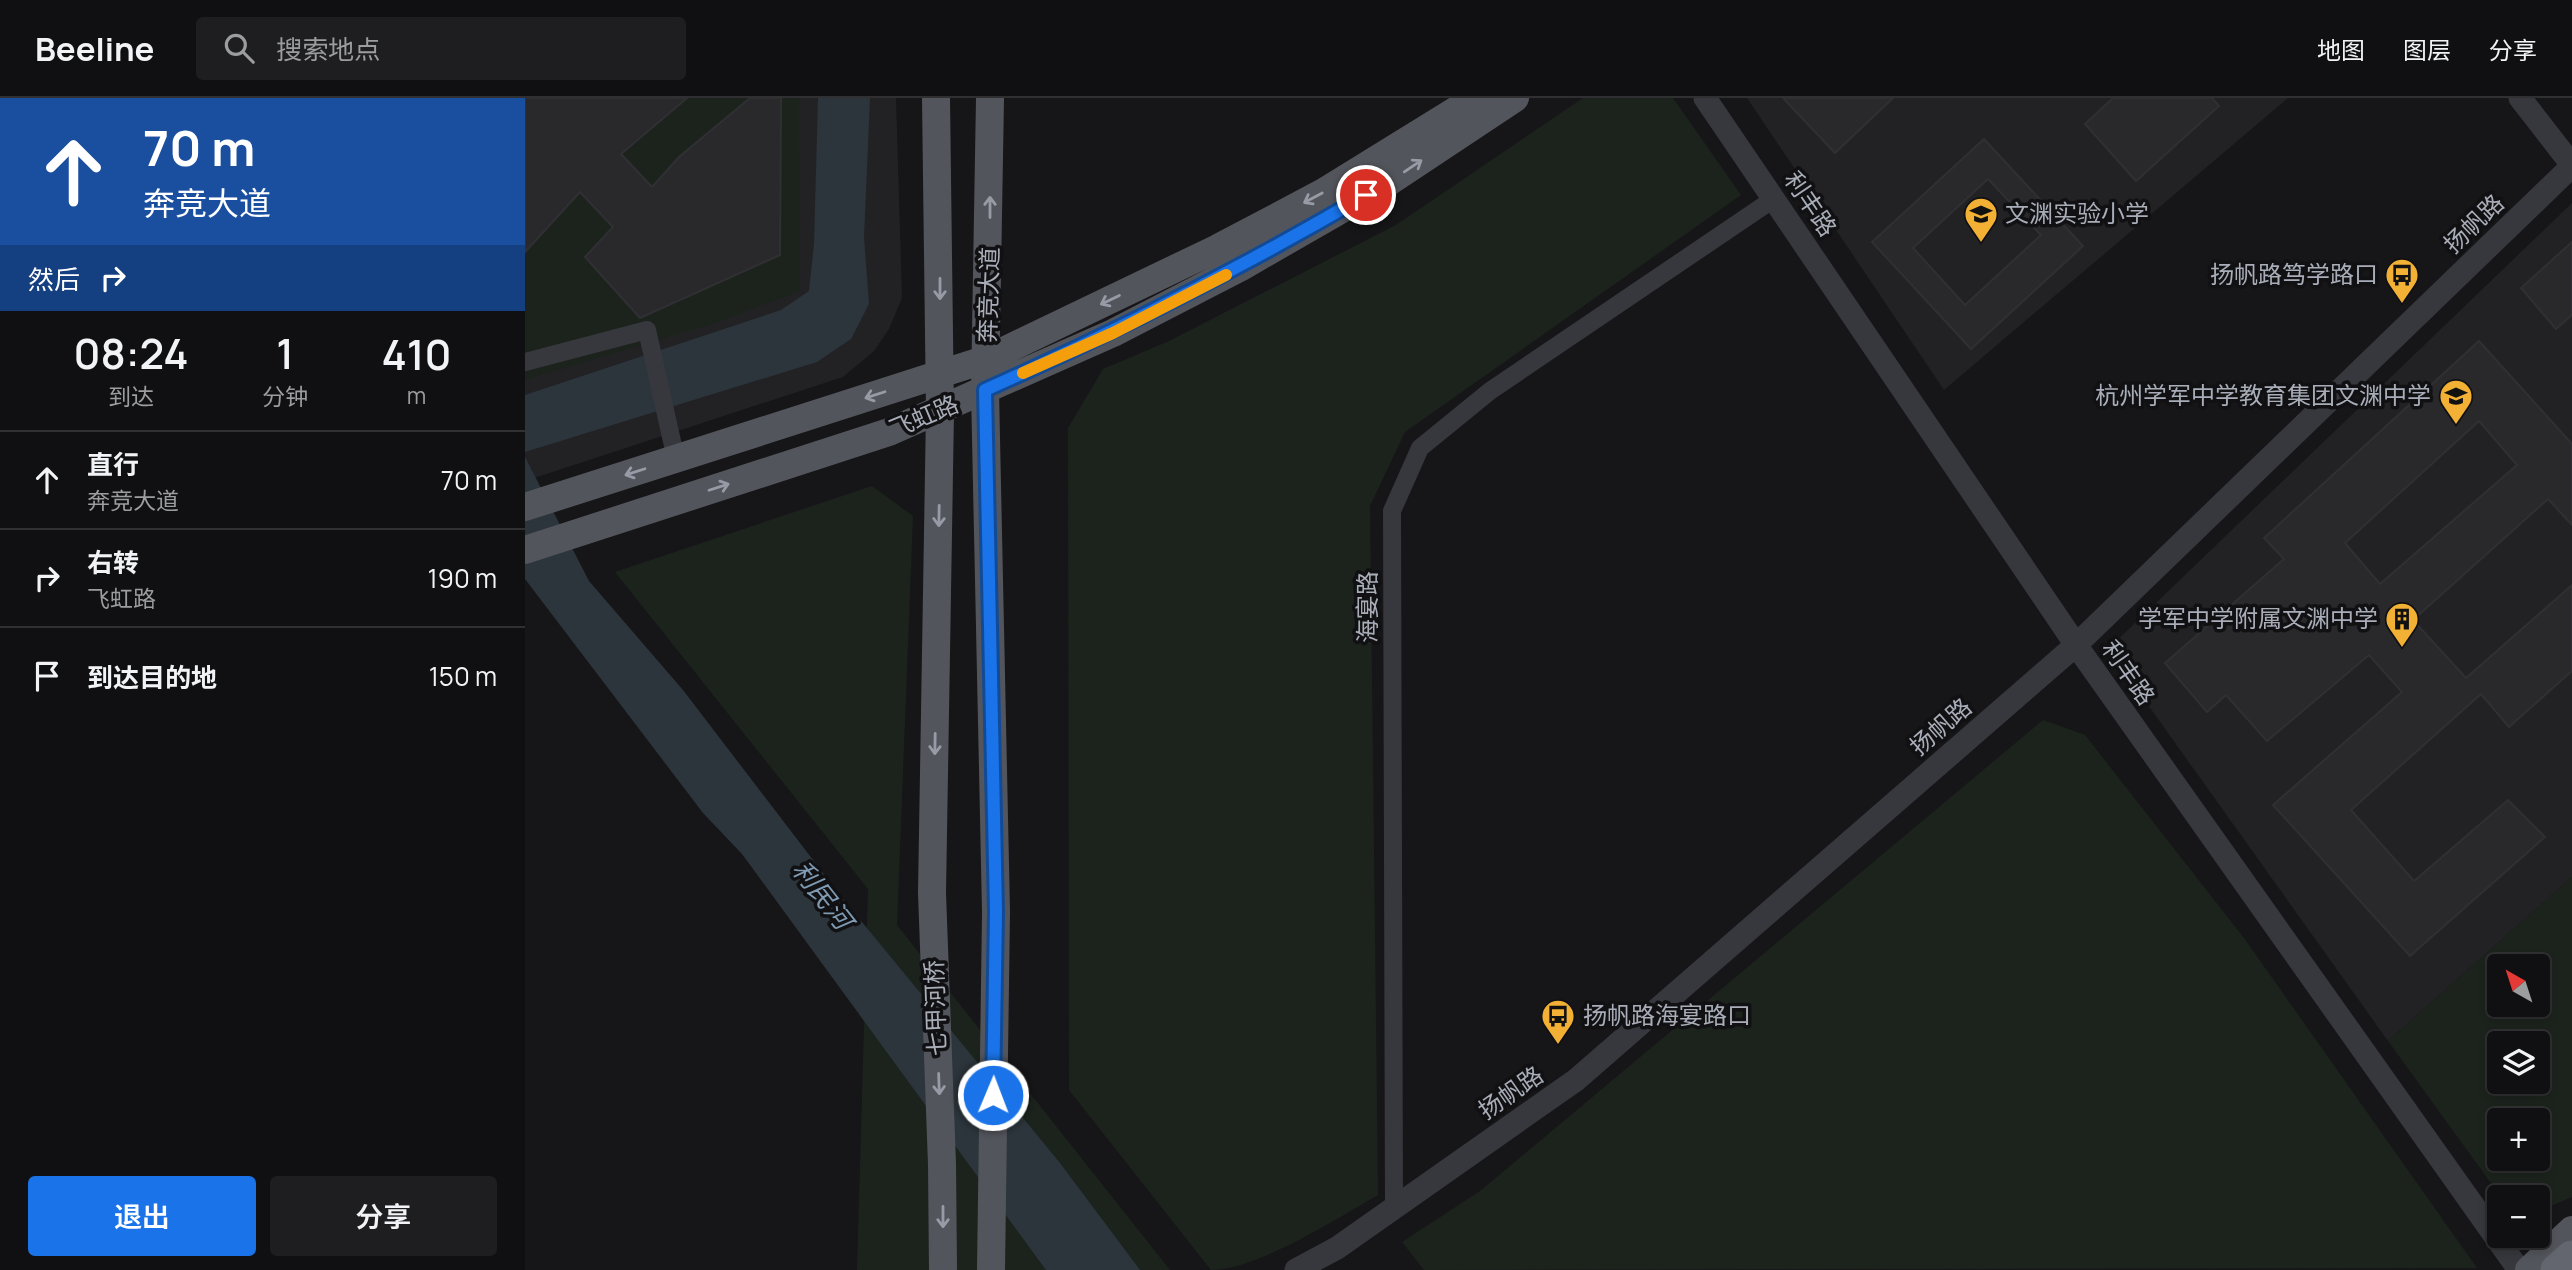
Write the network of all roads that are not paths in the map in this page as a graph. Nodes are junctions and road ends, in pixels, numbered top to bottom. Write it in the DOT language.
graph roads {
  1 [pos="936,98"];
  2 [pos="990,98"];
  3 [pos="1476,98"];
  4 [pos="1515,98"];
  5 [pos="1705,98"];
  6 [pos="2520,98"];
  7 [pos="2572,166"];
  8 [pos="1775,198"];
  9 [pos="987,359"];
  10 [pos="525,362"];
  11 [pos="940,374"];
  12 [pos="985,390"];
  13 [pos="940,412"];
  14 [pos="676,458"];
  15 [pos="525,507"];
  16 [pos="525,550"];
  17 [pos="2076,645"];
  18 [pos="932,893"];
  19 [pos="1394,1207"];
  20 [pos="2572,1230"];
  21 [pos="2572,1257"];
  22 [pos="943,1270"];
  23 [pos="991,1270"];
  24 [pos="1296,1270"];
  25 [pos="2519,1270"];
  26 [pos="2529,1270"];
  27 [pos="2557,1270"];
  1 -- 11 [label="main road, 奔竞大道, one-way"];
  9 -- 2 [label="main road, 奔竞大道, one-way"];
  3 -- 9 [label="main road, 飞虹路, one-way"];
  12 -- 4 [label="main road, 飞虹路, one-way"];
  5 -- 8 [label="street, 利丰路"];
  6 -- 7 [label="street"];
  7 -- 17 [label="street, 扬帆路"];
  8 -- 17 [label="street, 利丰路"];
  8 -- 19 [label="street, 海宴路"];
  9 -- 11 [label="main road, 飞虹路"];
  9 -- 12 [label="main road, 奔竞大道"];
  10 -- 14 [label="street"];
  11 -- 13 [label="main road, 奔竞大道"];
  11 -- 14 [label="main road, 飞虹路, one-way"];
  12 -- 13 [label="main road, 飞虹路"];
  12 -- 23 [label="main road, 奔竞大道"];
  16 -- 13 [label="main road, 飞虹路, one-way"];
  13 -- 18 [label="main road, 奔竞大道, one-way"];
  14 -- 15 [label="main road, 飞虹路, one-way"];
  17 -- 19 [label="street, 扬帆路"];
  17 -- 25 [label="street, 利丰路"];
  18 -- 22 [label="main road, 七甲河桥, one-way"];
  19 -- 24 [label="street, 扬帆路"];
  20 -- 26 [label="main road"];
  21 -- 27 [label="highway"];
}
